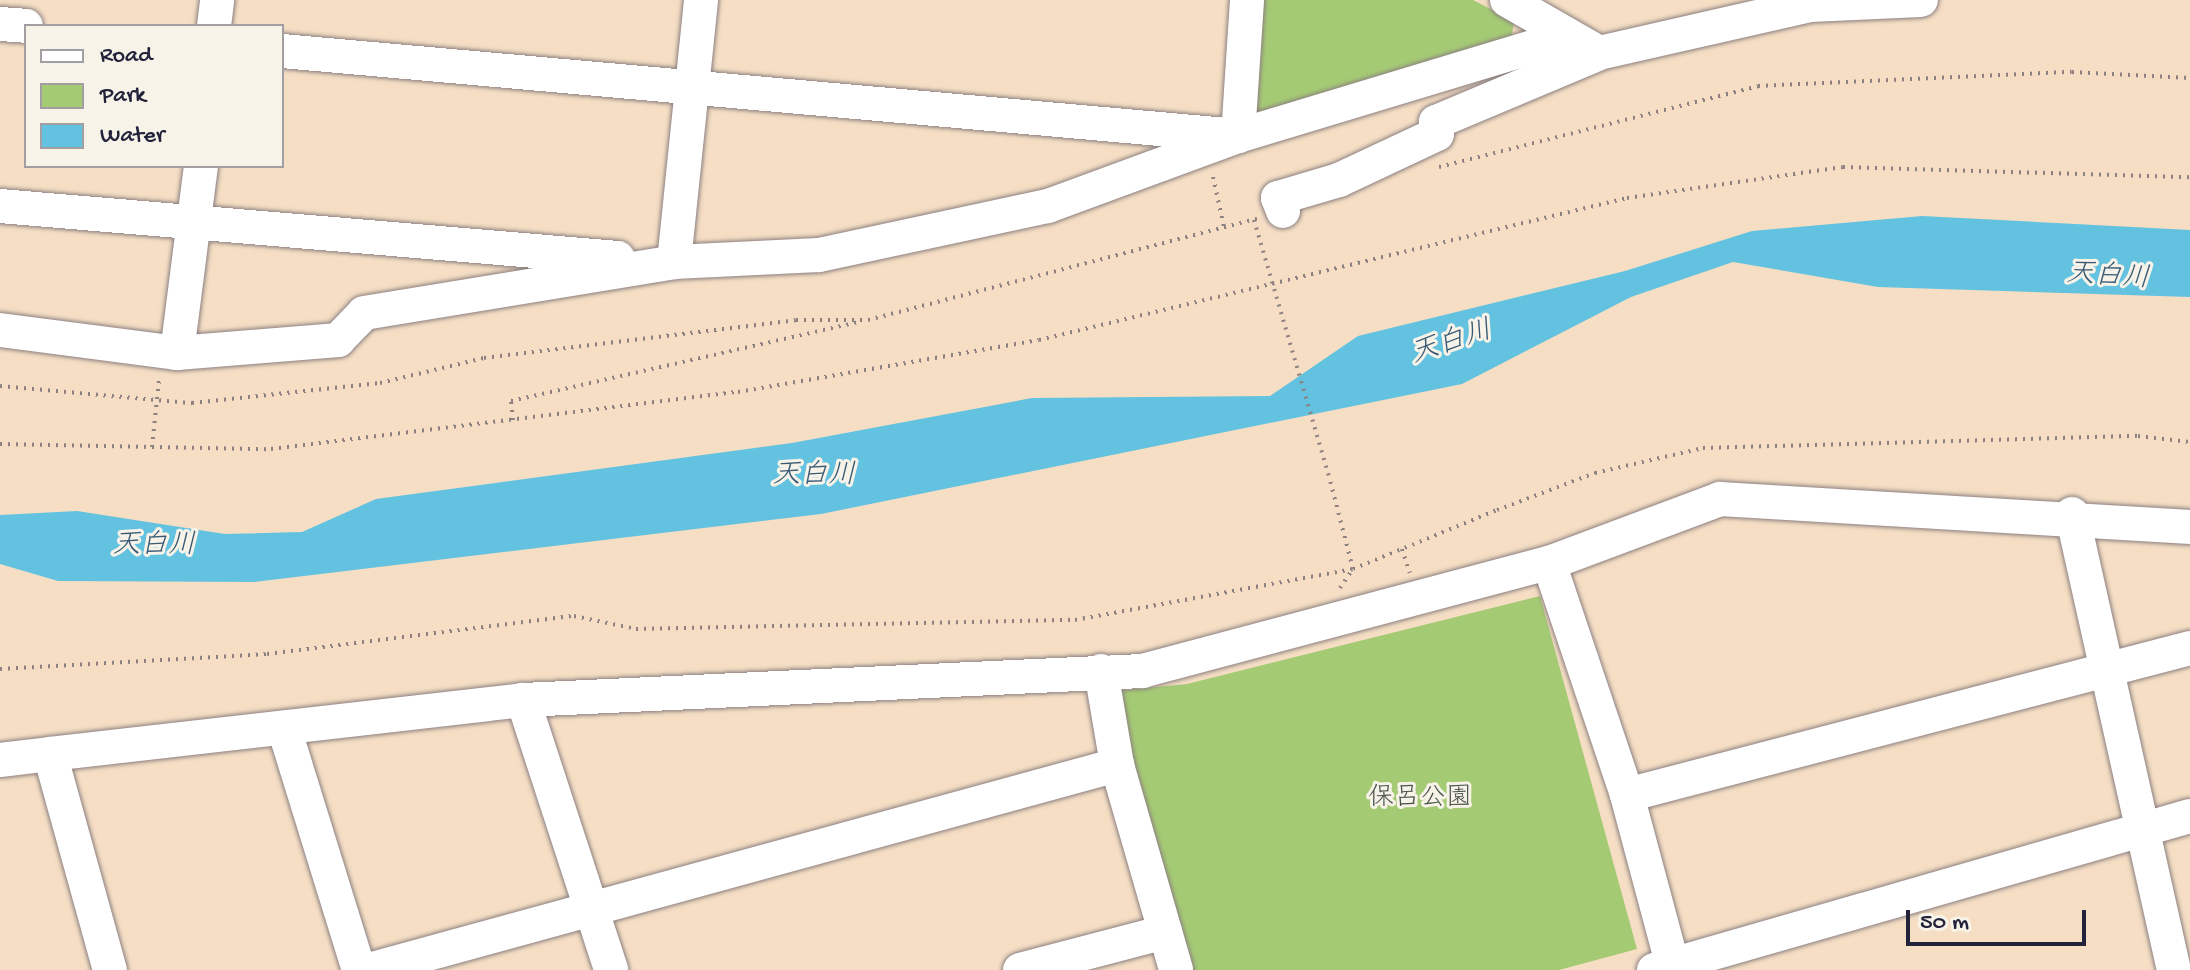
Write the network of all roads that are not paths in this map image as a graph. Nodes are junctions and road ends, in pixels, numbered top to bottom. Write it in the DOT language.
graph roads {
  1 [pos="217,0"];
  2 [pos="701,0"];
  3 [pos="1247,0"];
  4 [pos="1507,0"];
  5 [pos="1921,0"];
  6 [pos="1811,2"];
  7 [pos="0,24"];
  8 [pos="214,24"];
  9 [pos="24,26"];
  10 [pos="284,51"];
  11 [pos="1599,53"];
  12 [pos="692,90"];
  13 [pos="1238,136"];
  14 [pos="201,168"];
  15 [pos="0,206"];
  16 [pos="1269,216"];
  17 [pos="196,225"];
  18 [pos="674,262"];
  19 [pos="0,330"];
  20 [pos="177,353"];
  21 [pos="2072,514"];
  22 [pos="2190,527"];
  23 [pos="1549,563"];
  24 [pos="2190,648"];
  25 [pos="2106,667"];
  26 [pos="1101,671"];
  27 [pos="523,700"];
  28 [pos="284,728"];
  29 [pos="50,754"];
  30 [pos="0,760"];
  31 [pos="1117,765"];
  32 [pos="1627,795"];
  33 [pos="2190,816"];
  34 [pos="2142,829"];
  35 [pos="594,909"];
  36 [pos="1165,932"];
  37 [pos="1667,968"];
  38 [pos="110,970"];
  39 [pos="359,970"];
  40 [pos="369,970"];
  41 [pos="611,970"];
  42 [pos="1020,970"];
  43 [pos="1176,970"];
  44 [pos="2174,970"];
  1 -- 8 [label="street"];
  2 -- 12 [label="street"];
  3 -- 13 [label="street"];
  4 -- 11 [label="street"];
  5 -- 6 [label="street"];
  6 -- 11 [label="street"];
  7 -- 9 [label="street"];
  10 -- 12 [label="street"];
  11 -- 13 [label="street"];
  11 -- 16 [label="street"];
  12 -- 13 [label="street"];
  12 -- 18 [label="street"];
  13 -- 18 [label="street"];
  14 -- 17 [label="street"];
  15 -- 17 [label="street"];
  17 -- 18 [label="street"];
  17 -- 20 [label="street"];
  18 -- 20 [label="street"];
  19 -- 20 [label="street"];
  21 -- 22 [label="street"];
  21 -- 23 [label="street"];
  21 -- 25 [label="street"];
  23 -- 26 [label="street"];
  23 -- 32 [label="street"];
  24 -- 25 [label="street"];
  25 -- 32 [label="street"];
  25 -- 34 [label="street"];
  26 -- 27 [label="street"];
  26 -- 31 [label="street"];
  27 -- 28 [label="street"];
  27 -- 35 [label="street"];
  28 -- 29 [label="street"];
  28 -- 39 [label="street"];
  29 -- 30 [label="street"];
  29 -- 38 [label="street"];
  31 -- 35 [label="street"];
  31 -- 36 [label="street"];
  32 -- 37 [label="street"];
  33 -- 34 [label="street"];
  34 -- 37 [label="street"];
  34 -- 44 [label="street"];
  35 -- 40 [label="street"];
  35 -- 41 [label="street"];
  36 -- 42 [label="street"];
  36 -- 43 [label="street"];
}
